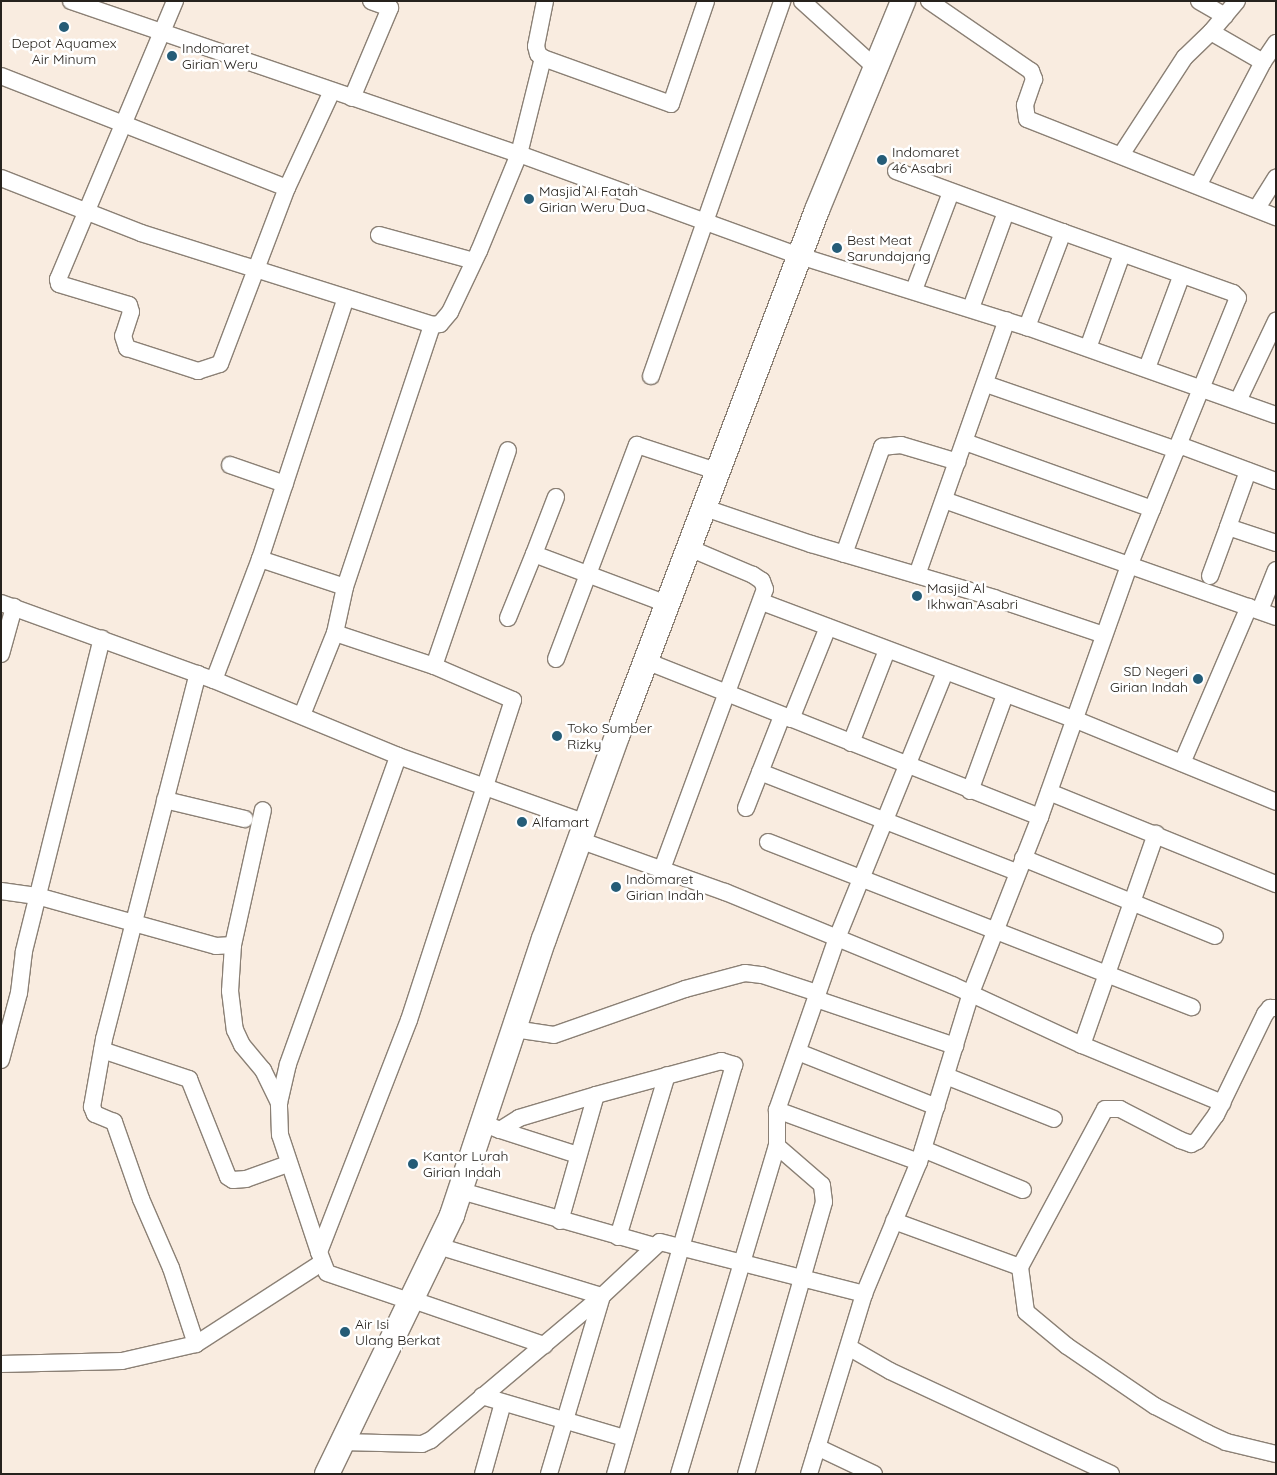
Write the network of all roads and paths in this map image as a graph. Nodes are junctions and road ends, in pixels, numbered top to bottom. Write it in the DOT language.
graph roads {
  1 [pos="70,1"];
  2 [pos="175,1"];
  3 [pos="371,1"];
  4 [pos="545,1"];
  5 [pos="706,1"];
  6 [pos="782,1"];
  7 [pos="802,1"];
  8 [pos="903,1"];
  9 [pos="929,1"];
  10 [pos="1199,1"];
  11 [pos="1237,1"];
  12 [pos="391,4"];
  13 [pos="1225,16"];
  14 [pos="1211,32"];
  15 [pos="164,33"];
  16 [pos="1276,43"];
  17 [pos="543,58"];
  18 [pos="1264,62"];
  19 [pos="876,68"];
  20 [pos="1,76"];
  21 [pos="332,90"];
  22 [pos="352,98"];
  23 [pos="125,125"];
  24 [pos="519,154"];
  25 [pos="1121,155"];
  26 [pos="896,171"];
  27 [pos="1276,176"];
  28 [pos="1,178"];
  29 [pos="1199,184"];
  30 [pos="287,188"];
  31 [pos="951,192"];
  32 [pos="1257,208"];
  33 [pos="88,212"];
  34 [pos="1006,212"];
  35 [pos="1276,217"];
  36 [pos="704,219"];
  37 [pos="1063,232"];
  38 [pos="379,235"];
  39 [pos="1122,254"];
  40 [pos="800,256"];
  41 [pos="474,262"];
  42 [pos="256,270"];
  43 [pos="1181,276"];
  44 [pos="914,290"];
  45 [pos="346,298"];
  46 [pos="971,308"];
  47 [pos="1007,320"];
  48 [pos="1276,320"];
  49 [pos="432,325"];
  50 [pos="1027,327"];
  51 [pos="1088,348"];
  52 [pos="1147,368"];
  53 [pos="650,376"];
  54 [pos="986,384"];
  55 [pos="1201,388"];
  56 [pos="1238,401"];
  57 [pos="1276,415"];
  58 [pos="965,442"];
  59 [pos="1178,448"];
  60 [pos="508,450"];
  61 [pos="958,462"];
  62 [pos="230,465"];
  63 [pos="1248,471"];
  64 [pos="719,472"];
  65 [pos="1276,482"];
  66 [pos="285,484"];
  67 [pos="556,497"];
  68 [pos="944,500"];
  69 [pos="705,508"];
  70 [pos="1152,508"];
  71 [pos="1228,528"];
  72 [pos="1276,543"];
  73 [pos="689,548"];
  74 [pos="534,554"];
  75 [pos="844,554"];
  76 [pos="260,559"];
  77 [pos="1130,566"];
  78 [pos="1276,570"];
  79 [pos="588,575"];
  80 [pos="917,575"];
  81 [pos="1210,576"];
  82 [pos="345,587"];
  83 [pos="762,602"];
  84 [pos="667,604"];
  85 [pos="8,605"];
  86 [pos="1254,609"];
  87 [pos="1276,617"];
  88 [pos="508,618"];
  89 [pos="828,627"];
  90 [pos="335,633"];
  91 [pos="1104,635"];
  92 [pos="102,639"];
  93 [pos="887,650"];
  94 [pos="1,654"];
  95 [pos="556,659"];
  96 [pos="646,661"];
  97 [pos="434,666"];
  98 [pos="945,672"];
  99 [pos="198,674"];
  100 [pos="214,680"];
  101 [pos="726,694"];
  102 [pos="1005,695"];
  103 [pos="302,715"];
  104 [pos="787,718"];
  105 [pos="1074,719"];
  106 [pos="851,743"];
  107 [pos="398,756"];
  108 [pos="1182,763"];
  109 [pos="907,766"];
  110 [pos="760,772"];
  111 [pos="486,788"];
  112 [pos="970,791"];
  113 [pos="1049,792"];
  114 [pos="165,800"];
  115 [pos="1276,802"];
  116 [pos="746,808"];
  117 [pos="263,810"];
  118 [pos="1040,817"];
  119 [pos="246,820"];
  120 [pos="884,821"];
  121 [pos="583,831"];
  122 [pos="1156,834"];
  123 [pos="768,842"];
  124 [pos="1020,865"];
  125 [pos="662,869"];
  126 [pos="861,877"];
  127 [pos="1276,884"];
  128 [pos="1,891"];
  129 [pos="37,896"];
  130 [pos="1132,903"];
  131 [pos="132,924"];
  132 [pos="994,930"];
  133 [pos="1215,936"];
  134 [pos="837,938"];
  135 [pos="233,945"];
  136 [pos="1106,974"];
  137 [pos="971,993"];
  138 [pos="817,996"];
  139 [pos="1192,1007"];
  140 [pos="1276,1008"];
  141 [pos="514,1029"];
  142 [pos="1082,1045"];
  143 [pos="955,1046"];
  144 [pos="102,1050"];
  145 [pos="798,1052"];
  146 [pos="1,1060"];
  147 [pos="667,1075"];
  148 [pos="946,1076"];
  149 [pos="596,1095"];
  150 [pos="279,1103"];
  151 [pos="1222,1103"];
  152 [pos="936,1107"];
  153 [pos="777,1110"];
  154 [pos="1054,1118"];
  155 [pos="492,1127"];
  156 [pos="777,1146"];
  157 [pos="578,1155"];
  158 [pos="921,1155"];
  159 [pos="288,1164"];
  160 [pos="1023,1190"];
  161 [pos="462,1191"];
  162 [pos="560,1221"];
  163 [pos="894,1222"];
  164 [pos="618,1237"];
  165 [pos="438,1246"];
  166 [pos="654,1246"];
  167 [pos="683,1246"];
  168 [pos="320,1257"];
  169 [pos="744,1262"];
  170 [pos="1020,1267"];
  171 [pos="803,1278"];
  172 [pos="864,1294"];
  173 [pos="602,1296"];
  174 [pos="412,1301"];
  175 [pos="196,1344"];
  176 [pos="544,1345"];
  177 [pos="850,1348"];
  178 [pos="1,1364"];
  179 [pos="482,1396"];
  180 [pos="503,1403"];
  181 [pos="566,1421"];
  182 [pos="625,1438"];
  183 [pos="341,1442"];
  184 [pos="817,1447"];
  185 [pos="1276,1454"];
  186 [pos="328,1474"];
  187 [pos="483,1474"];
  188 [pos="549,1474"];
  189 [pos="614,1474"];
  190 [pos="679,1474"];
  191 [pos="746,1474"];
  192 [pos="809,1474"];
  193 [pos="874,1474"];
  194 [pos="1110,1474"];
  1 -- 15 [label="street"];
  2 -- 15 [label="street"];
  3 -- 12 [label="street"];
  4 -- 17 [label="street"];
  5 -- 17 [label="street"];
  6 -- 36 [label="street"];
  7 -- 19 [label="street"];
  8 -- 19 [label="street"];
  9 -- 25 [label="street"];
  10 -- 13 [label="street"];
  11 -- 13 [label="street"];
  12 -- 22 [label="street"];
  13 -- 14 [label="street"];
  14 -- 18 [label="street"];
  14 -- 25 [label="street"];
  15 -- 21 [label="street"];
  15 -- 23 [label="street"];
  16 -- 18 [label="street"];
  17 -- 24 [label="street"];
  18 -- 29 [label="street"];
  19 -- 40 [label="street"];
  20 -- 23 [label="street"];
  21 -- 22 [label="street"];
  21 -- 30 [label="street"];
  22 -- 24 [label="street"];
  23 -- 30 [label="street"];
  23 -- 33 [label="street"];
  24 -- 36 [label="street"];
  24 -- 41 [label="street"];
  25 -- 29 [label="street"];
  26 -- 31 [label="street"];
  27 -- 32 [label="street"];
  28 -- 33 [label="street"];
  29 -- 32 [label="street"];
  30 -- 42 [label="street"];
  31 -- 34 [label="street"];
  31 -- 44 [label="street"];
  32 -- 35 [label="street"];
  33 -- 42 [label="street"];
  33 -- 42 [label="street"];
  34 -- 37 [label="street"];
  34 -- 46 [label="street"];
  36 -- 40 [label="street"];
  36 -- 53 [label="street"];
  37 -- 39 [label="street"];
  37 -- 50 [label="street"];
  38 -- 41 [label="street"];
  39 -- 43 [label="street"];
  39 -- 51 [label="street"];
  40 -- 44 [label="street"];
  40 -- 64 [label="street"];
  41 -- 49 [label="street"];
  42 -- 45 [label="street"];
  43 -- 52 [label="street"];
  43 -- 55 [label="street"];
  44 -- 46 [label="street"];
  45 -- 49 [label="street"];
  45 -- 66 [label="street"];
  46 -- 47 [label="street"];
  47 -- 50 [label="street"];
  47 -- 54 [label="street"];
  48 -- 56 [label="street"];
  49 -- 82 [label="street"];
  50 -- 51 [label="street"];
  51 -- 52 [label="street"];
  52 -- 55 [label="street"];
  54 -- 58 [label="street"];
  54 -- 59 [label="street"];
  55 -- 56 [label="street"];
  55 -- 59 [label="street"];
  56 -- 57 [label="street"];
  58 -- 61 [label="street"];
  58 -- 70 [label="street"];
  59 -- 63 [label="street"];
  59 -- 70 [label="street"];
  60 -- 97 [label="street"];
  61 -- 68 [label="street"];
  61 -- 75 [label="street"];
  62 -- 66 [label="street"];
  63 -- 65 [label="street"];
  63 -- 71 [label="street"];
  64 -- 69 [label="street"];
  64 -- 79 [label="street"];
  66 -- 76 [label="street"];
  67 -- 74 [label="street"];
  68 -- 77 [label="street"];
  68 -- 80 [label="street"];
  69 -- 73 [label="street"];
  69 -- 75 [label="street"];
  70 -- 77 [label="street"];
  71 -- 72 [label="street"];
  71 -- 81 [label="street"];
  73 -- 83 [label="street"];
  73 -- 84 [label="street"];
  74 -- 79 [label="street"];
  74 -- 88 [label="street"];
  75 -- 80 [label="street"];
  76 -- 82 [label="street"];
  76 -- 100 [label="street"];
  77 -- 86 [label="street"];
  77 -- 91 [label="street"];
  78 -- 86 [label="street"];
  79 -- 84 [label="street"];
  79 -- 95 [label="street"];
  80 -- 91 [label="street"];
  82 -- 90 [label="street"];
  83 -- 89 [label="street"];
  83 -- 101 [label="street"];
  84 -- 96 [label="street"];
  85 -- 92 [label="street"];
  85 -- 94 [label="street"];
  86 -- 87 [label="street"];
  86 -- 108 [label="street"];
  89 -- 93 [label="street"];
  89 -- 104 [label="street"];
  90 -- 97 [label="street"];
  90 -- 103 [label="street"];
  91 -- 105 [label="street"];
  92 -- 99 [label="street"];
  92 -- 129 [label="street"];
  93 -- 98 [label="street"];
  93 -- 106 [label="street"];
  96 -- 101 [label="street"];
  96 -- 121 [label="street"];
  97 -- 111 [label="street"];
  98 -- 102 [label="street"];
  98 -- 109 [label="street"];
  99 -- 100 [label="street"];
  99 -- 114 [label="street"];
  100 -- 103 [label="street"];
  101 -- 104 [label="street"];
  101 -- 125 [label="street"];
  102 -- 105 [label="street"];
  102 -- 112 [label="street"];
  103 -- 107 [label="street"];
  104 -- 106 [label="street"];
  104 -- 110 [label="street"];
  105 -- 108 [label="street"];
  105 -- 113 [label="street"];
  106 -- 109 [label="street"];
  107 -- 111 [label="street"];
  107 -- 150 [label="street"];
  108 -- 115 [label="street"];
  109 -- 112 [label="street"];
  109 -- 120 [label="street"];
  110 -- 116 [label="street"];
  110 -- 120 [label="street"];
  111 -- 121 [label="street"];
  111 -- 168 [label="street"];
  112 -- 118 [label="street"];
  113 -- 118 [label="street"];
  113 -- 122 [label="street"];
  114 -- 119 [label="street"];
  114 -- 131 [label="street"];
  117 -- 135 [label="street"];
  118 -- 124 [label="street"];
  120 -- 124 [label="street"];
  120 -- 126 [label="street"];
  121 -- 125 [label="street"];
  121 -- 141 [label="street"];
  122 -- 127 [label="street"];
  122 -- 130 [label="street"];
  123 -- 126 [label="street"];
  124 -- 130 [label="street"];
  124 -- 132 [label="street"];
  125 -- 134 [label="street"];
  126 -- 132 [label="street"];
  126 -- 134 [label="street"];
  128 -- 129 [label="street"];
  129 -- 131 [label="street"];
  129 -- 146 [label="street"];
  130 -- 133 [label="street"];
  130 -- 136 [label="street"];
  131 -- 135 [label="street"];
  131 -- 144 [label="street"];
  132 -- 136 [label="street"];
  132 -- 137 [label="street"];
  134 -- 137 [label="street"];
  134 -- 138 [label="street"];
  135 -- 150 [label="street"];
  136 -- 139 [label="street"];
  136 -- 142 [label="street"];
  137 -- 142 [label="street"];
  137 -- 143 [label="street"];
  138 -- 141 [label="street"];
  138 -- 143 [label="street"];
  138 -- 145 [label="street"];
  140 -- 151 [label="street"];
  141 -- 155 [label="street"];
  142 -- 151 [label="street"];
  143 -- 148 [label="street"];
  144 -- 159 [label="street"];
  144 -- 175 [label="street"];
  145 -- 152 [label="street"];
  145 -- 153 [label="street"];
  147 -- 149 [label="street"];
  147 -- 164 [label="street"];
  147 -- 167 [label="street"];
  148 -- 152 [label="street"];
  148 -- 154 [label="street"];
  149 -- 155 [label="street"];
  149 -- 157 [label="street"];
  150 -- 159 [label="street"];
  151 -- 170 [label="street"];
  152 -- 158 [label="street"];
  153 -- 156 [label="street"];
  153 -- 158 [label="street"];
  155 -- 157 [label="street"];
  155 -- 161 [label="street"];
  156 -- 169 [label="street"];
  156 -- 171 [label="street"];
  157 -- 162 [label="street"];
  158 -- 160 [label="street"];
  158 -- 163 [label="street"];
  159 -- 168 [label="street"];
  161 -- 162 [label="street"];
  161 -- 165 [label="street"];
  162 -- 164 [label="street"];
  163 -- 170 [label="street"];
  163 -- 172 [label="street"];
  164 -- 166 [label="street"];
  165 -- 173 [label="street"];
  165 -- 174 [label="street"];
  166 -- 167 [label="street"];
  166 -- 173 [label="street"];
  167 -- 169 [label="street"];
  167 -- 182 [label="street"];
  168 -- 174 [label="street"];
  168 -- 175 [label="street"];
  169 -- 171 [label="street"];
  169 -- 190 [label="street"];
  170 -- 185 [label="street"];
  171 -- 172 [label="street"];
  171 -- 191 [label="street"];
  172 -- 177 [label="street"];
  173 -- 176 [label="street"];
  173 -- 181 [label="street"];
  174 -- 176 [label="street"];
  174 -- 183 [label="street"];
  175 -- 178 [label="street"];
  176 -- 179 [label="street"];
  177 -- 184 [label="street"];
  177 -- 194 [label="street"];
  179 -- 180 [label="street"];
  179 -- 183 [label="street"];
  180 -- 181 [label="street"];
  180 -- 187 [label="street"];
  181 -- 182 [label="street"];
  181 -- 188 [label="street"];
  182 -- 189 [label="street"];
  183 -- 186 [label="street"];
  184 -- 192 [label="street"];
  184 -- 193 [label="street"];
}
